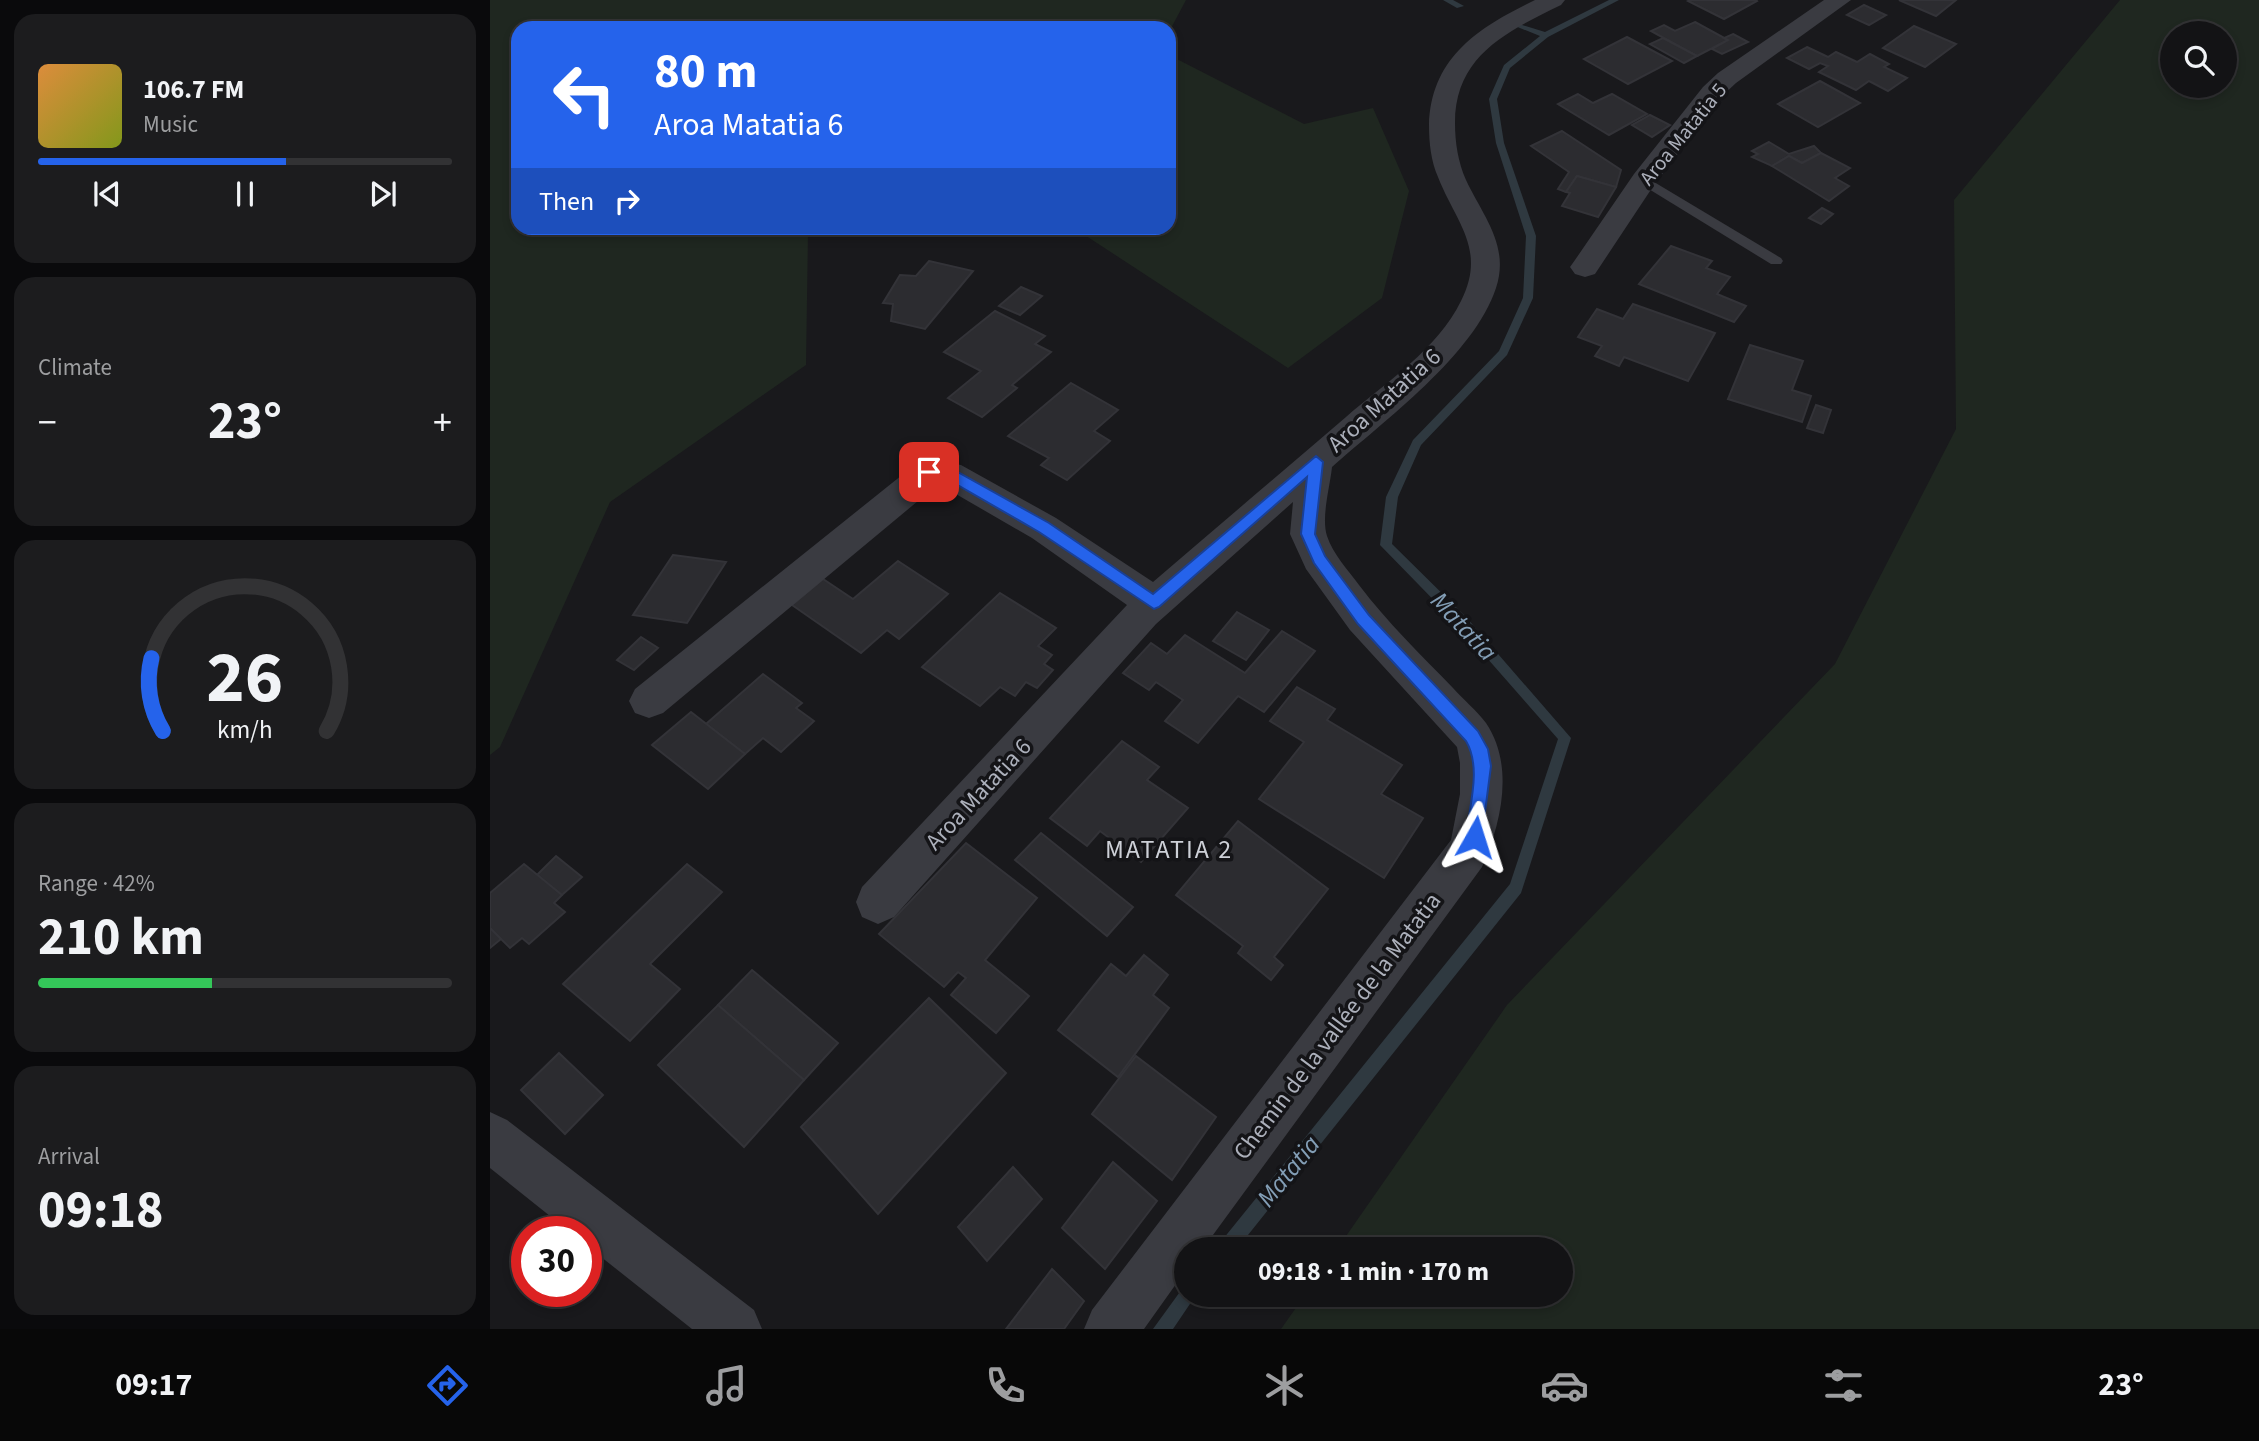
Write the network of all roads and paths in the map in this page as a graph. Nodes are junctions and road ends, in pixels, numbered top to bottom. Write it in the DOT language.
graph roads {
  1 [pos="1553,0"];
  2 [pos="1839,0"];
  3 [pos="1644,180"];
  4 [pos="1776,261"];
  5 [pos="1585,267"];
  6 [pos="1316,462"];
  7 [pos="1154,603"];
  8 [pos="649,701"];
  9 [pos="878,902"];
  10 [pos="490,1137"];
  11 [pos="735,1329"];
  12 [pos="1111,1329"];
  1 -- 6 [label="street, Aroa Matatia 6"];
  2 -- 3 [label="street, Aroa Matatia 5"];
  3 -- 4 [label="lane"];
  3 -- 5 [label="street, Aroa Matatia 5"];
  6 -- 7 [label="street, Aroa Matatia 6"];
  6 -- 12 [label="street, Chemin de la vallée de la Matatia"];
  7 -- 8 [label="street"];
  7 -- 9 [label="street, Aroa Matatia 6"];
  10 -- 11 [label="street"];
}
